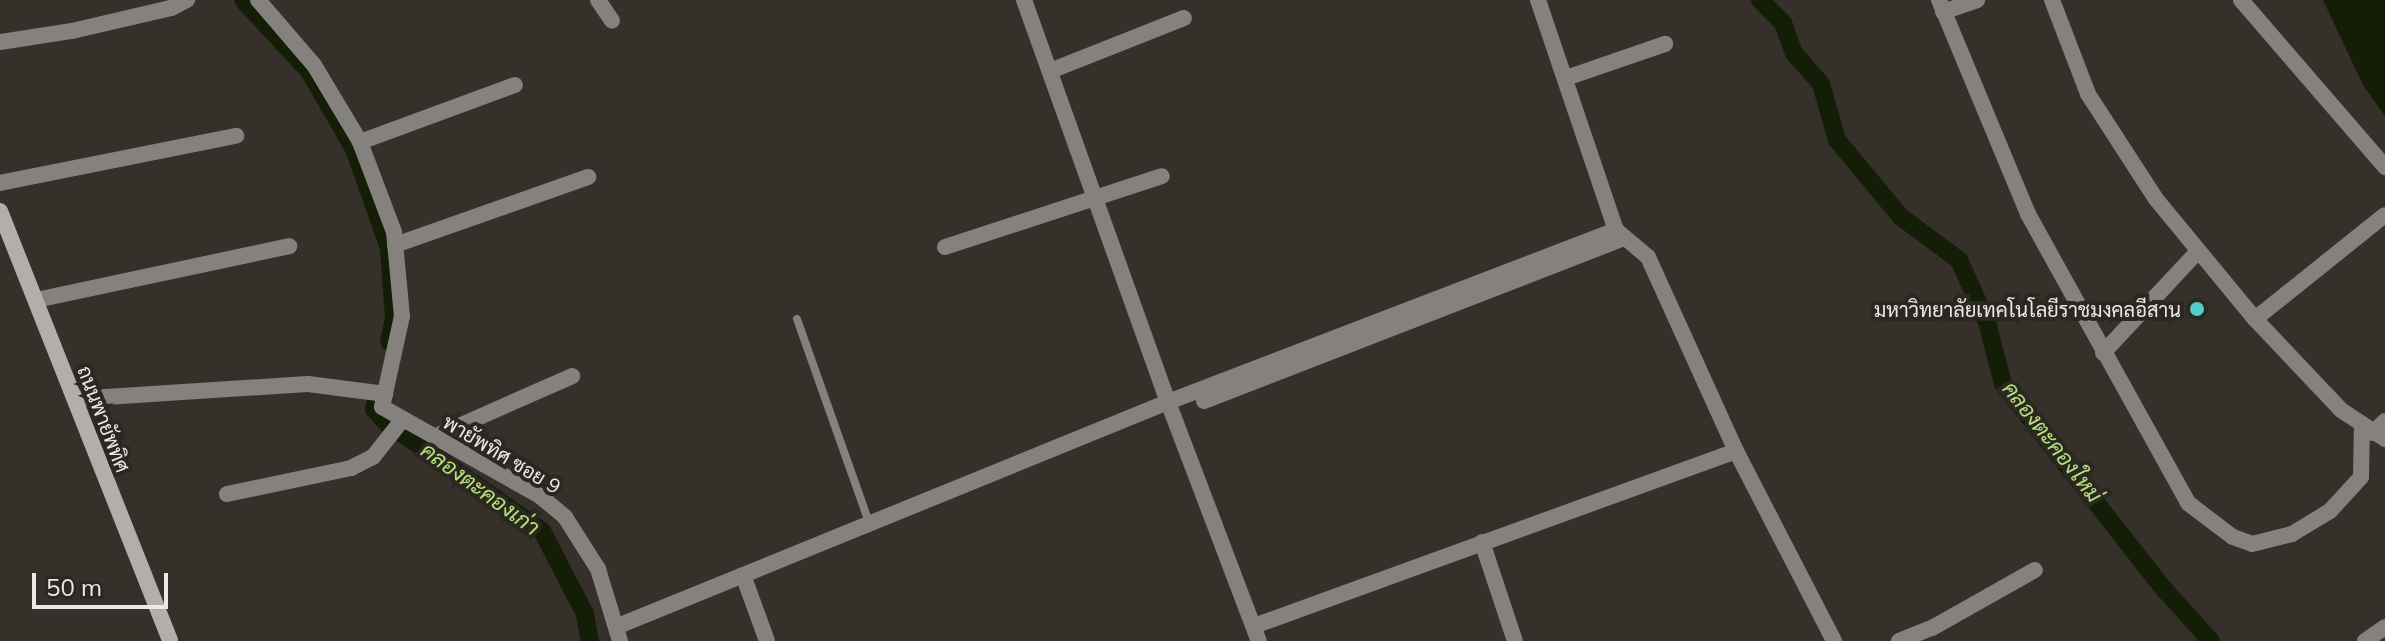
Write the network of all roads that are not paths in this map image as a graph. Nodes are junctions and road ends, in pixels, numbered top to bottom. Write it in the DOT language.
graph roads {
  1 [pos="187,0"];
  2 [pos="258,0"];
  3 [pos="598,0"];
  4 [pos="1024,0"];
  5 [pos="1538,0"];
  6 [pos="1977,0"];
  7 [pos="2052,0"];
  8 [pos="2241,0"];
  9 [pos="1941,6"];
  10 [pos="1184,18"];
  11 [pos="612,21"];
  12 [pos="0,42"];
  13 [pos="1665,44"];
  14 [pos="1050,71"];
  15 [pos="1566,78"];
  16 [pos="515,85"];
  17 [pos="236,136"];
  18 [pos="360,142"];
  19 [pos="2385,167"];
  20 [pos="1162,176"];
  21 [pos="588,177"];
  22 [pos="0,183"];
  23 [pos="1094,196"];
  24 [pos="0,211"];
  25 [pos="2385,215"];
  26 [pos="1621,234"];
  27 [pos="395,245"];
  28 [pos="289,246"];
  29 [pos="945,247"];
  30 [pos="2198,251"];
  31 [pos="36,300"];
  32 [pos="797,319"];
  33 [pos="2255,319"];
  34 [pos="2103,353"];
  35 [pos="572,376"];
  36 [pos="75,399"];
  37 [pos="383,401"];
  38 [pos="1170,408"];
  39 [pos="403,419"];
  40 [pos="2385,421"];
  41 [pos="2373,433"];
  42 [pos="434,437"];
  43 [pos="1736,451"];
  44 [pos="227,494"];
  45 [pos="869,522"];
  46 [pos="1482,542"];
  47 [pos="2035,570"];
  48 [pos="743,575"];
  49 [pos="2385,627"];
  50 [pos="619,633"];
  51 [pos="1257,634"];
  52 [pos="170,641"];
  53 [pos="767,641"];
  54 [pos="1515,641"];
  55 [pos="1834,641"];
  56 [pos="1899,641"];
  57 [pos="2365,641"];
  1 -- 12 [label="street"];
  2 -- 18 [label="street"];
  3 -- 11 [label="street"];
  4 -- 14 [label="street"];
  5 -- 15 [label="street"];
  6 -- 9 [label="street"];
  7 -- 30 [label="street"];
  8 -- 19 [label="street"];
  9 -- 34 [label="street"];
  10 -- 14 [label="street"];
  13 -- 15 [label="street"];
  14 -- 23 [label="street"];
  15 -- 26 [label="street"];
  16 -- 18 [label="street"];
  17 -- 22 [label="street"];
  18 -- 27 [label="street"];
  20 -- 23 [label="street"];
  21 -- 27 [label="street"];
  23 -- 29 [label="street"];
  23 -- 38 [label="street"];
  24 -- 31 [label="street, ถนนพายัพทิศ"];
  25 -- 33 [label="street"];
  26 -- 38 [label="street"];
  26 -- 43 [label="street"];
  27 -- 37 [label="street"];
  28 -- 31 [label="street"];
  30 -- 33 [label="street"];
  30 -- 34 [label="street"];
  31 -- 36 [label="street, ถนนพายัพทิศ"];
  32 -- 45 [label="lane"];
  33 -- 41 [label="street"];
  34 -- 41 [label="street"];
  35 -- 42 [label="street"];
  36 -- 37 [label="street, พายัพทิศ ซอย 9"];
  36 -- 52 [label="street, ถนนพายัพทิศ"];
  37 -- 39 [label="street, พายัพทิศ ซอย 9"];
  38 -- 45 [label="street"];
  38 -- 51 [label="street"];
  39 -- 42 [label="street, พายัพทิศ ซอย 9"];
  39 -- 44 [label="street"];
  40 -- 41 [label="street"];
  42 -- 50 [label="street, พายัพทิศ ซอย 9"];
  43 -- 46 [label="street"];
  43 -- 55 [label="street"];
  45 -- 48 [label="street"];
  46 -- 51 [label="street"];
  46 -- 54 [label="street"];
  47 -- 56 [label="street"];
  48 -- 50 [label="street"];
  48 -- 53 [label="street"];
  49 -- 57 [label="street"];
}
